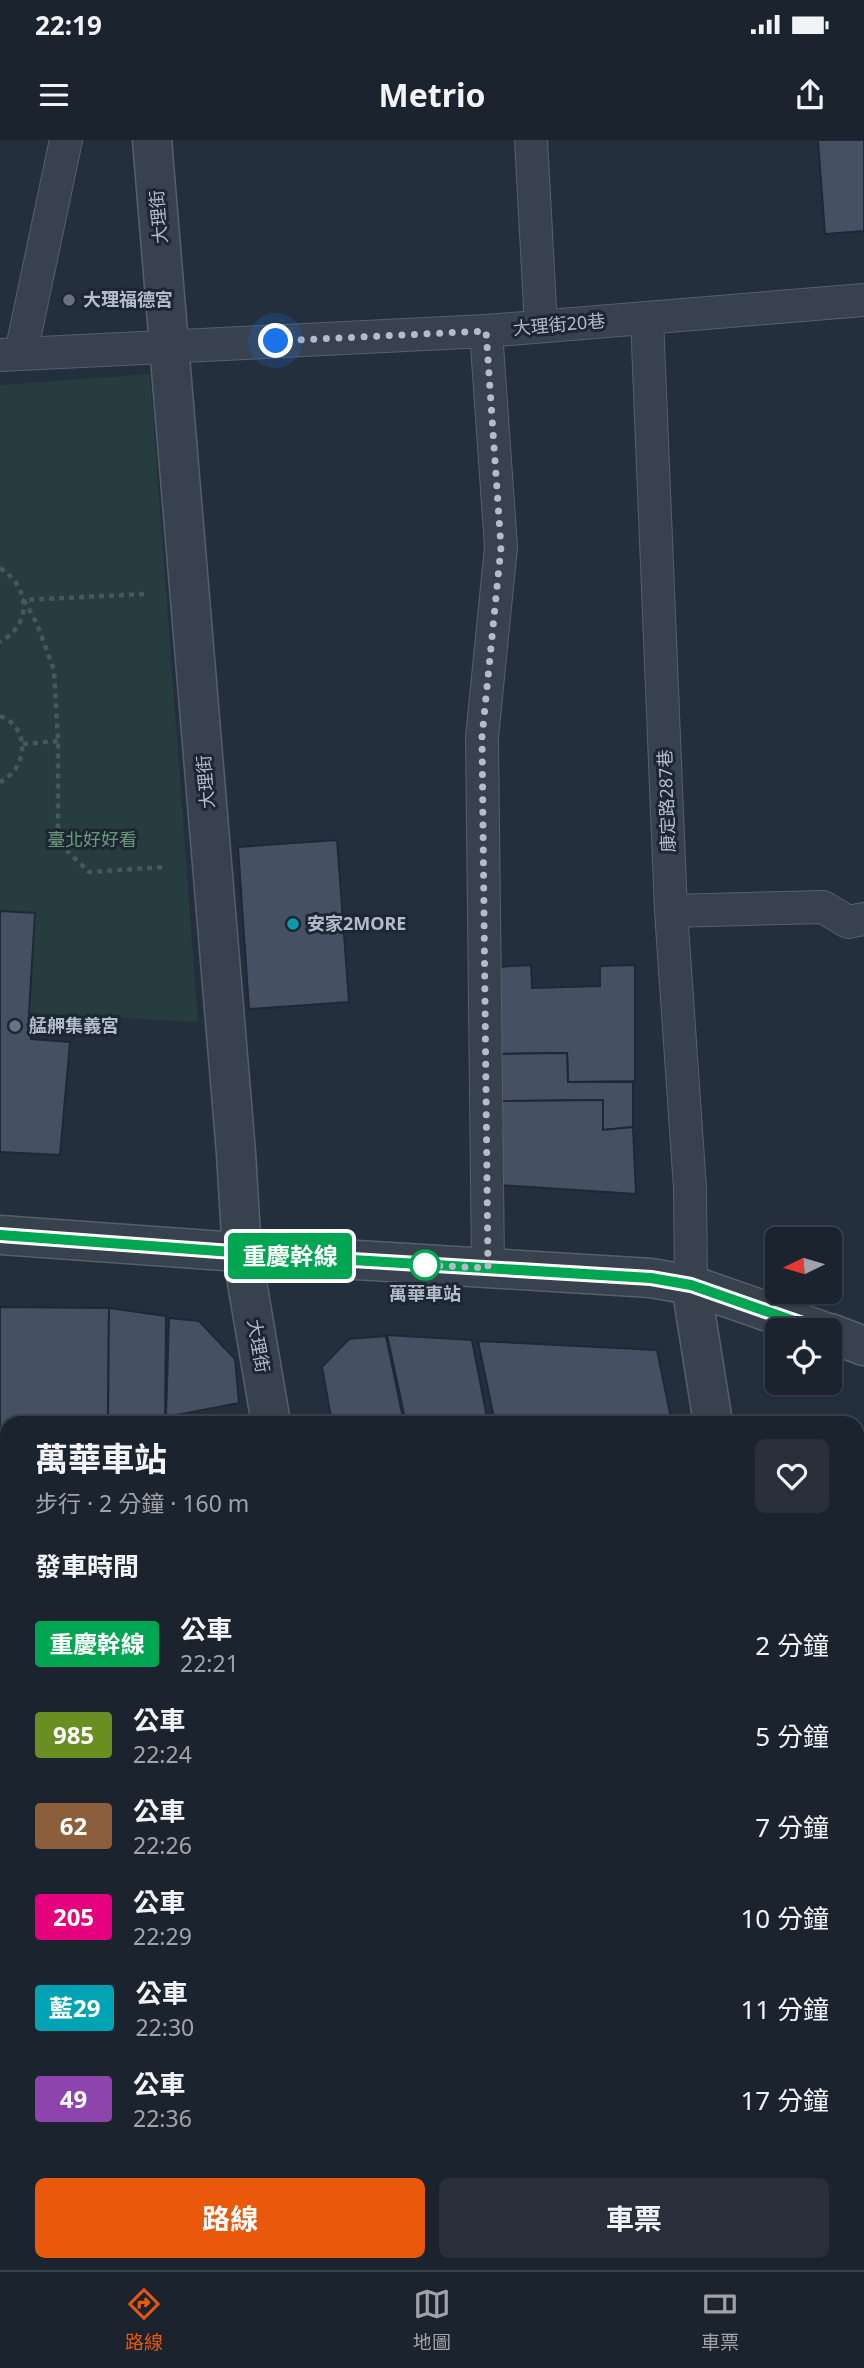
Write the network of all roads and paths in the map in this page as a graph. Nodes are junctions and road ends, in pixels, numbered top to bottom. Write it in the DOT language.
graph roads {
  1 [pos="66,140"];
  2 [pos="152,140"];
  3 [pos="531,140"];
  4 [pos="864,300"];
  5 [pos="647,317"];
  6 [pos="541,326"];
  7 [pos="486,331"];
  8 [pos="170,346"];
  9 [pos="10,354"];
  10 [pos="0,568"];
  11 [pos="190,592"];
  12 [pos="24,600"];
  13 [pos="0,642"];
  14 [pos="0,716"];
  15 [pos="58,741"];
  16 [pos="23,744"];
  17 [pos="0,782"];
  18 [pos="212,865"];
  19 [pos="671,911"];
  20 [pos="864,919"];
  21 [pos="0,1235"];
  22 [pos="242,1253"];
  23 [pos="488,1268"];
  24 [pos="691,1285"];
  25 [pos="786,1318"];
  26 [pos="842,1338"];
  27 [pos="864,1346"];
  28 [pos="270,1416"];
  29 [pos="712,1416"];
  1 -- 9 [label="lane"];
  2 -- 8 [label="street, 大理街"];
  3 -- 6 [label="lane"];
  4 -- 5 [label="lane, 大理街20巷"];
  5 -- 6 [label="lane, 大理街20巷"];
  5 -- 19 [label="lane, 康定路287巷"];
  6 -- 7 [label="lane, 大理街20巷"];
  7 -- 8 [label="lane, 大理街20巷"];
  7 -- 23 [label="lane"];
  8 -- 9 [label="lane, 大理街20巷"];
  8 -- 11 [label="street, 大理街"];
  10 -- 12 [label="path"];
  11 -- 12 [label="path"];
  11 -- 18 [label="street, 大理街"];
  12 -- 13 [label="path"];
  12 -- 15 [label="path"];
  14 -- 16 [label="path"];
  15 -- 16 [label="path"];
  15 -- 18 [label="path"];
  16 -- 17 [label="path"];
  18 -- 22 [label="street, 大理街"];
  19 -- 20 [label="lane"];
  19 -- 24 [label="lane, 康定路287巷"];
  21 -- 22 [label="street"];
  22 -- 23 [label="street"];
  22 -- 28 [label="street, 大理街"];
  23 -- 24 [label="street"];
  24 -- 25 [label="street"];
  24 -- 29 [label="street"];
  26 -- 27 [label="street"];
}
